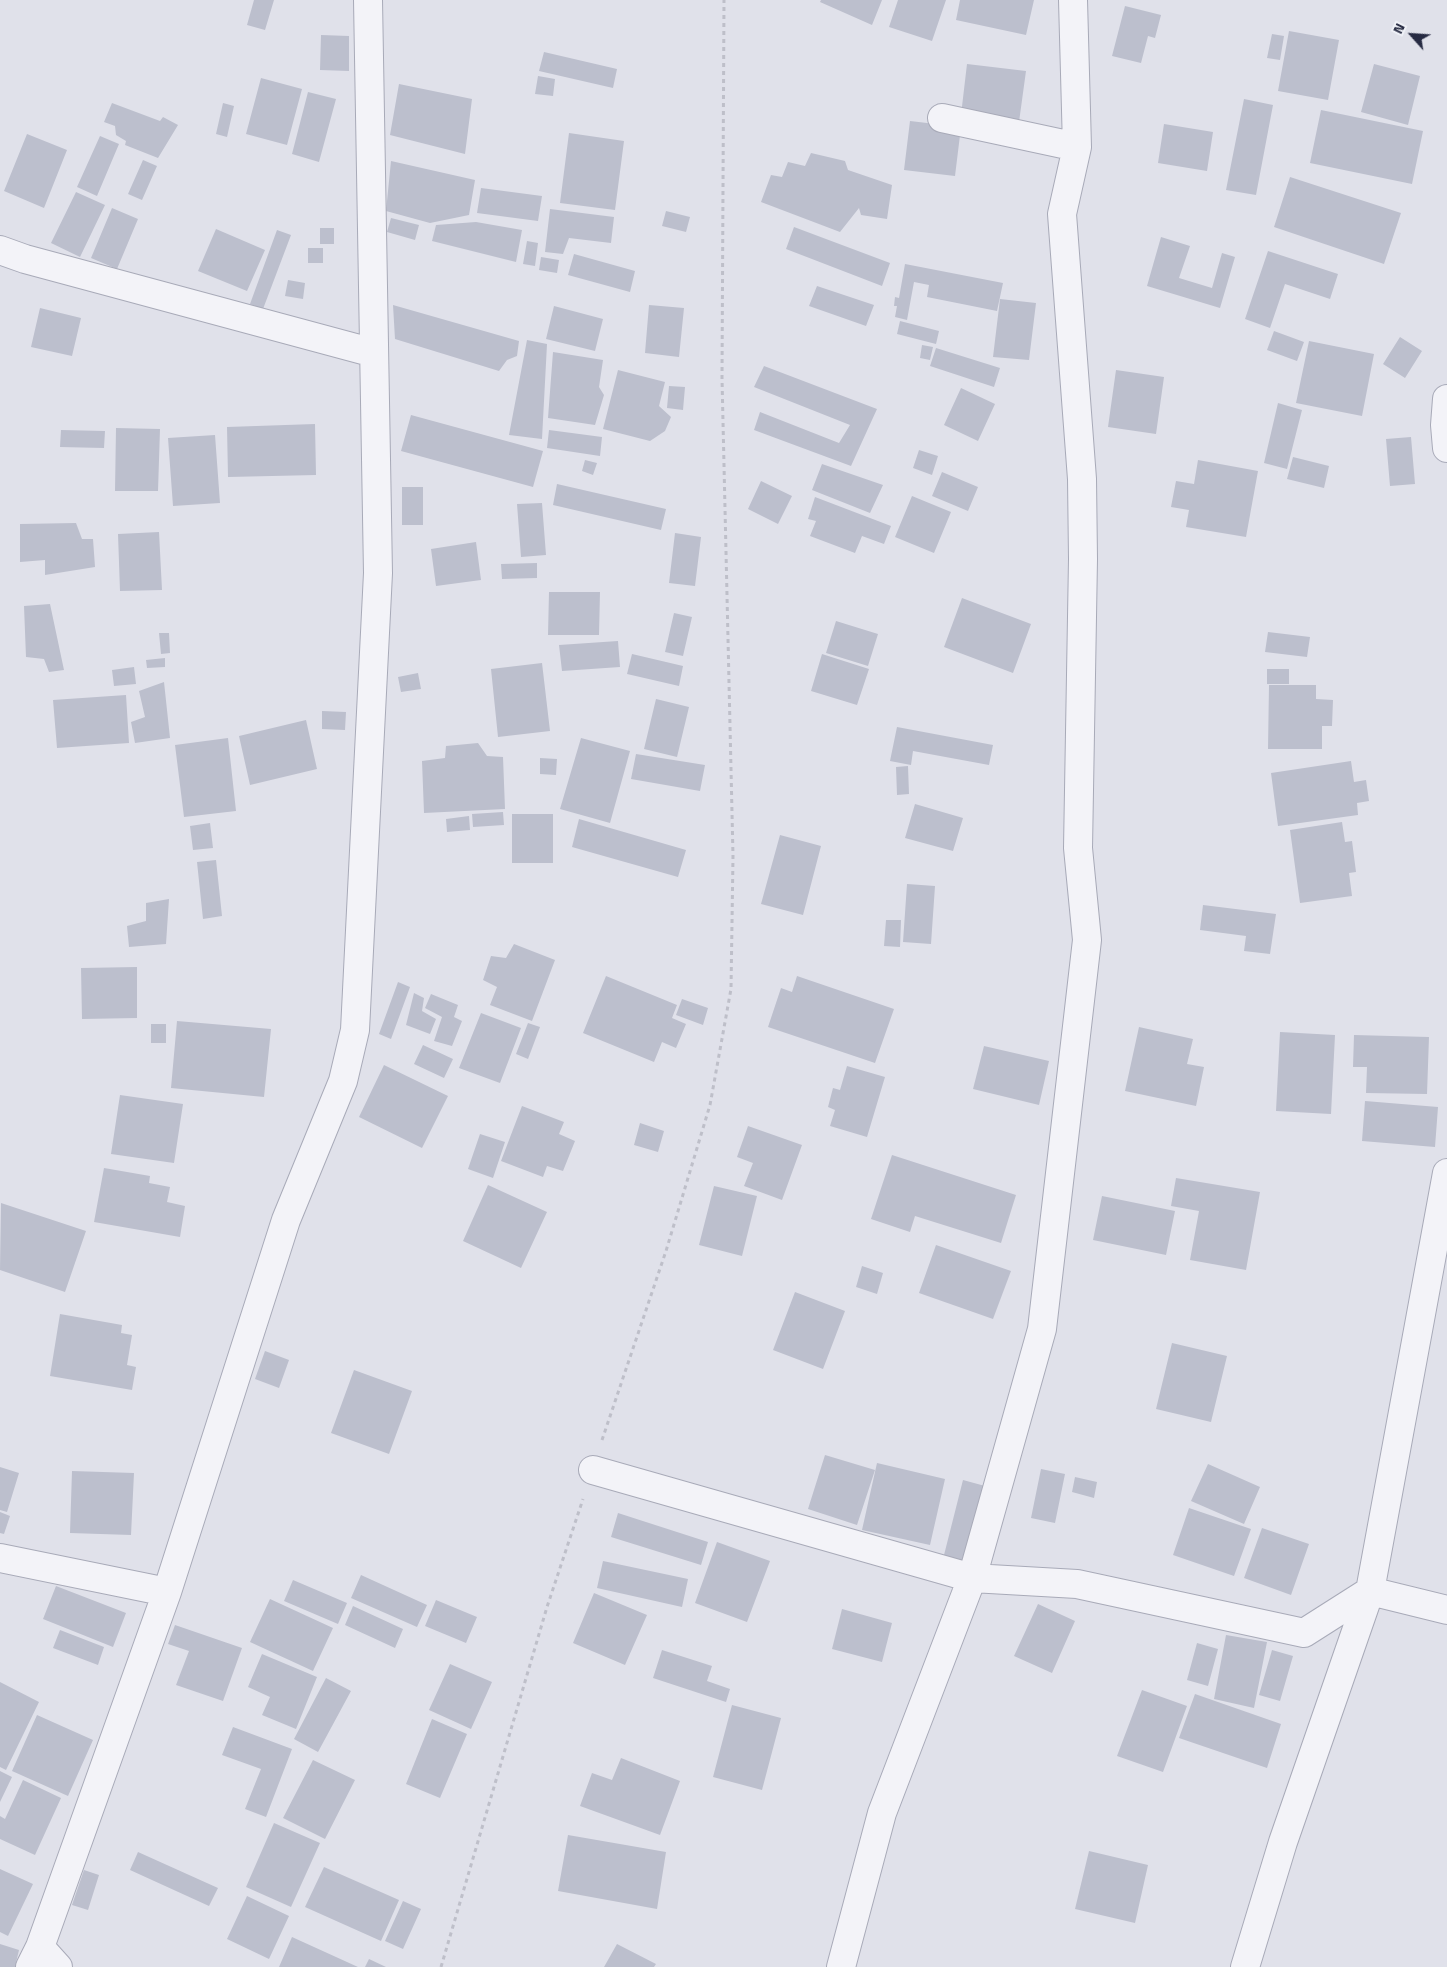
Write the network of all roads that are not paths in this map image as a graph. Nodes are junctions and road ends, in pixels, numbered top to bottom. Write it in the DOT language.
graph roads {
  1 [pos="1073,0"];
  2 [pos="361,3"];
  3 [pos="942,118"];
  4 [pos="1077,147"];
  5 [pos="0,250"];
  6 [pos="374,352"];
  7 [pos="1447,399"];
  8 [pos="1447,448"];
  9 [pos="1447,1173"];
  10 [pos="593,1470"];
  11 [pos="0,1558"];
  12 [pos="972,1578"];
  13 [pos="1370,1591"];
  14 [pos="167,1592"];
  15 [pos="1447,1610"];
  16 [pos="35,1957"];
  17 [pos="58,1967"];
  18 [pos="841,1967"];
  19 [pos="1245,1967"];
  1 -- 4 [label="street"];
  2 -- 6 [label="street"];
  3 -- 4 [label="street"];
  4 -- 12 [label="street"];
  5 -- 6 [label="street"];
  6 -- 14 [label="street"];
  7 -- 8 [label="street"];
  9 -- 13 [label="street"];
  10 -- 12 [label="street"];
  11 -- 14 [label="street"];
  12 -- 13 [label="street"];
  12 -- 18 [label="street"];
  13 -- 15 [label="street"];
  13 -- 19 [label="street"];
  14 -- 16 [label="street"];
  16 -- 17 [label="street"];
}
